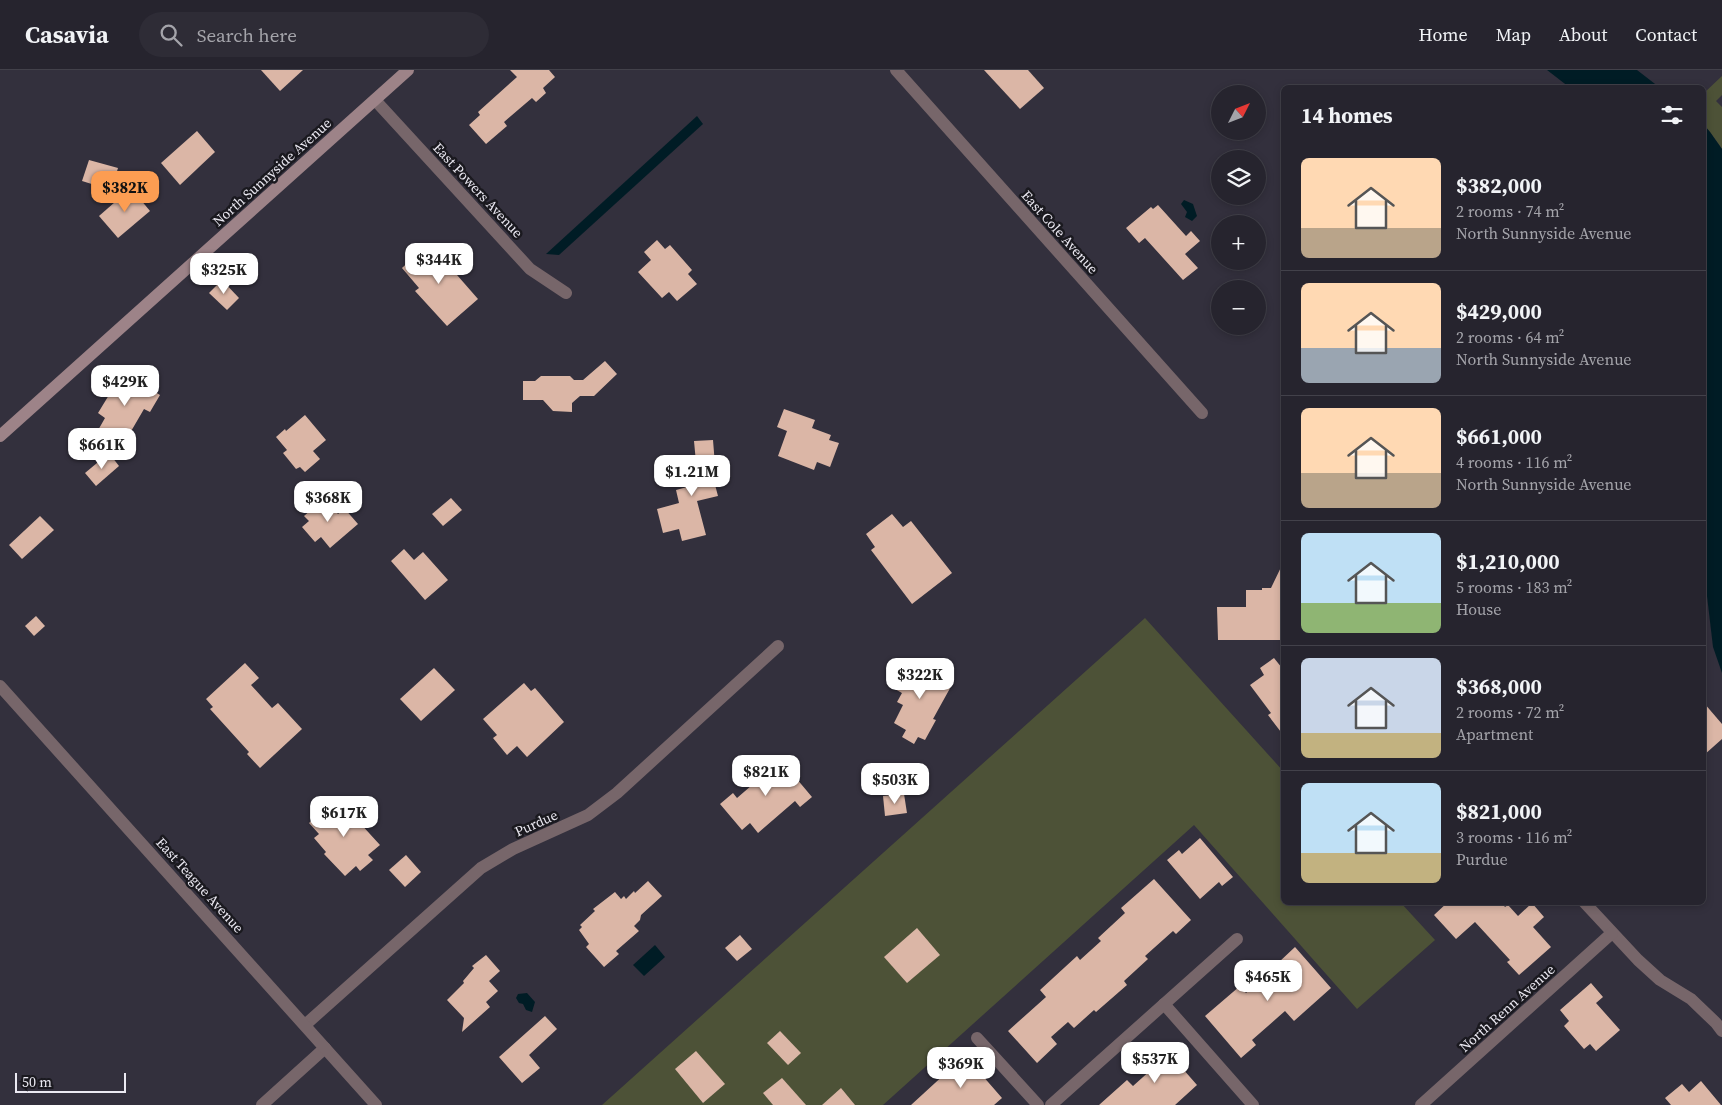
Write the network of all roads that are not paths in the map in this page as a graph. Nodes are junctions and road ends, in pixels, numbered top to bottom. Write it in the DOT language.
graph roads {
  1 [pos="408,70"];
  2 [pos="896,70"];
  3 [pos="375,100"];
  4 [pos="566,293"];
  5 [pos="1202,413"];
  6 [pos="0,436"];
  7 [pos="778,646"];
  8 [pos="0,686"];
  9 [pos="1587,905"];
  10 [pos="1612,933"];
  11 [pos="1237,939"];
  12 [pos="1164,1004"];
  13 [pos="305,1025"];
  14 [pos="1722,1031"];
  15 [pos="977,1038"];
  16 [pos="325,1048"];
  17 [pos="262,1105"];
  18 [pos="376,1105"];
  19 [pos="1038,1105"];
  20 [pos="1051,1105"];
  21 [pos="1253,1105"];
  22 [pos="1421,1105"];
  1 -- 3 [label="main road, North Sunnyside Avenue"];
  2 -- 5 [label="street, East Cole Avenue"];
  3 -- 4 [label="street, East Powers Avenue"];
  3 -- 6 [label="main road, North Sunnyside Avenue"];
  7 -- 13 [label="street, Purdue"];
  8 -- 13 [label="street, East Teague Avenue"];
  9 -- 10 [label="street"];
  10 -- 14 [label="street"];
  10 -- 22 [label="street, North Renn Avenue"];
  11 -- 12 [label="street"];
  12 -- 20 [label="street"];
  12 -- 21 [label="street"];
  13 -- 16 [label="street, East Teague Avenue"];
  15 -- 19 [label="street"];
  16 -- 17 [label="street"];
  16 -- 18 [label="street, East Teague Avenue"];
}
